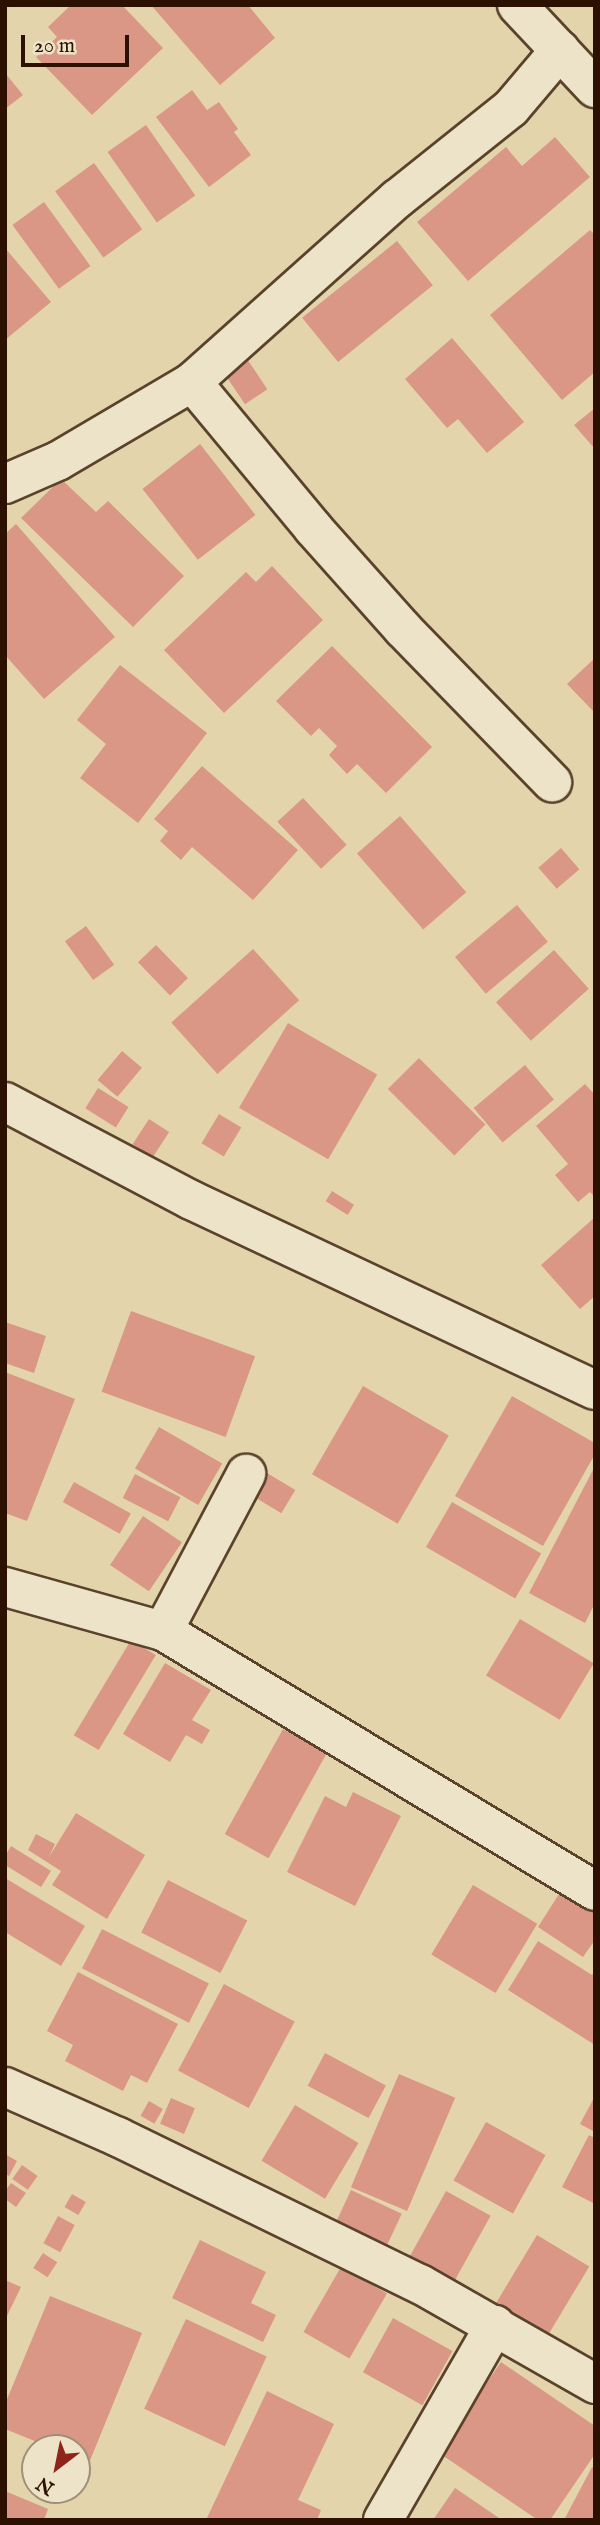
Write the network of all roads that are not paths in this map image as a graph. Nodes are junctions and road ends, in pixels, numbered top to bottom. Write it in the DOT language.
graph roads {
  1 [pos="517,5"];
  2 [pos="560,50"];
  3 [pos="595,88"];
  4 [pos="192,382"];
  5 [pos="5,484"];
  6 [pos="552,782"];
  7 [pos="5,1102"];
  8 [pos="595,1390"];
  9 [pos="246,1474"];
  10 [pos="5,1587"];
  11 [pos="163,1631"];
  12 [pos="595,1891"];
  13 [pos="5,2087"];
  14 [pos="495,2326"];
  15 [pos="595,2384"];
  16 [pos="383,2520"];
  1 -- 2 [label="street"];
  2 -- 3 [label="street"];
  2 -- 4 [label="street"];
  4 -- 5 [label="street"];
  4 -- 6 [label="street"];
  7 -- 8 [label="street"];
  9 -- 11 [label="street"];
  10 -- 11 [label="street"];
  11 -- 12 [label="street"];
  13 -- 14 [label="street"];
  14 -- 15 [label="street"];
  14 -- 16 [label="street"];
}
